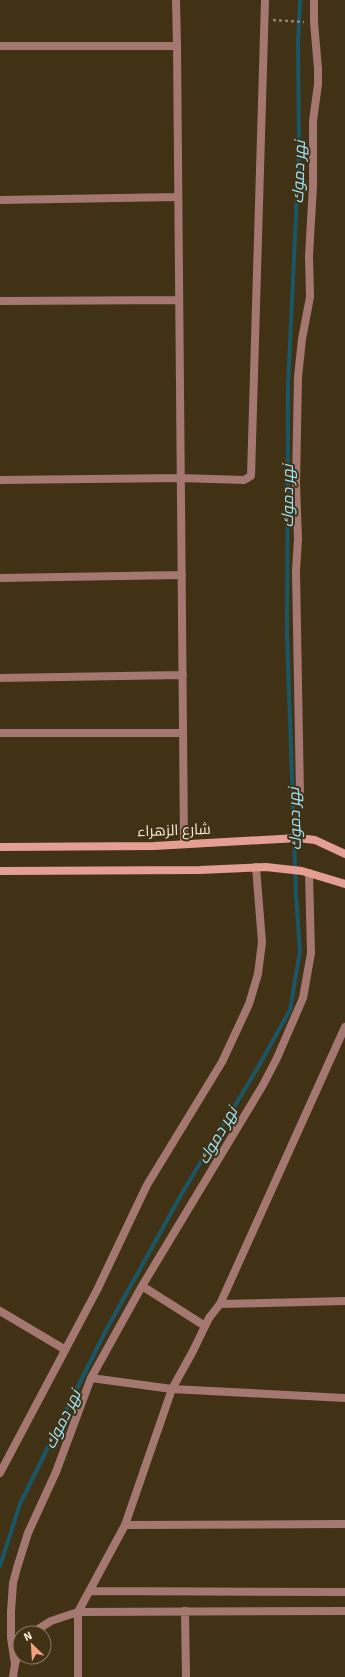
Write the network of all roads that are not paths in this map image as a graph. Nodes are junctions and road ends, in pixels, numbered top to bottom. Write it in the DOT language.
graph roads {
  1 [pos="265,0"];
  2 [pos="314,0"];
  3 [pos="177,2"];
  4 [pos="0,46"];
  5 [pos="177,46"];
  6 [pos="178,197"];
  7 [pos="0,200"];
  8 [pos="179,300"];
  9 [pos="0,301"];
  10 [pos="180,478"];
  11 [pos="0,480"];
  12 [pos="182,575"];
  13 [pos="0,578"];
  14 [pos="182,675"];
  15 [pos="0,678"];
  16 [pos="0,733"];
  17 [pos="183,733"];
  18 [pos="300,794"];
  19 [pos="184,844"];
  20 [pos="0,847"];
  21 [pos="345,854"];
  22 [pos="256,867"];
  23 [pos="0,872"];
  24 [pos="306,872"];
  25 [pos="345,884"];
  26 [pos="345,1027"];
  27 [pos="142,1286"];
  28 [pos="345,1292"];
  29 [pos="343,1301"];
  30 [pos="220,1304"];
  31 [pos="0,1311"];
  32 [pos="205,1326"];
  33 [pos="64,1349"];
  34 [pos="91,1378"];
  35 [pos="172,1389"];
  36 [pos="345,1398"];
  37 [pos="0,1473"];
  38 [pos="345,1524"];
  39 [pos="125,1525"];
  40 [pos="90,1591"];
  41 [pos="345,1592"];
  42 [pos="345,1611"];
  43 [pos="78,1612"];
  44 [pos="185,1612"];
  45 [pos="45,1625"];
  46 [pos="12,1644"];
  47 [pos="15,1665"];
  48 [pos="13,1677"];
  49 [pos="78,1677"];
  50 [pos="186,1677"];
  1 -- 10 [label="street"];
  2 -- 18 [label="street"];
  3 -- 5 [label="street"];
  4 -- 5 [label="street"];
  5 -- 6 [label="street"];
  6 -- 7 [label="street"];
  6 -- 8 [label="street"];
  8 -- 9 [label="street"];
  8 -- 10 [label="street"];
  10 -- 11 [label="street"];
  10 -- 12 [label="street"];
  12 -- 13 [label="street"];
  12 -- 14 [label="street"];
  14 -- 15 [label="street"];
  14 -- 17 [label="street"];
  16 -- 17 [label="street"];
  17 -- 19 [label="street"];
  19 -- 20 [label="main road, شارع الزهراء"];
  19 -- 21 [label="main road, شارع الزهراء"];
  22 -- 23 [label="main road"];
  22 -- 24 [label="main road"];
  22 -- 33 [label="street"];
  24 -- 25 [label="main road"];
  24 -- 27 [label="street"];
  26 -- 30 [label="street"];
  27 -- 32 [label="street"];
  27 -- 34 [label="street"];
  28 -- 29 [label="street"];
  29 -- 30 [label="street"];
  30 -- 32 [label="street"];
  31 -- 33 [label="street"];
  32 -- 35 [label="street"];
  33 -- 37 [label="street"];
  34 -- 35 [label="street"];
  34 -- 46 [label="street"];
  35 -- 36 [label="street"];
  35 -- 39 [label="street"];
  38 -- 39 [label="street"];
  39 -- 40 [label="street"];
  40 -- 41 [label="street"];
  40 -- 43 [label="street"];
  42 -- 44 [label="street"];
  43 -- 44 [label="street"];
  43 -- 45 [label="street"];
  43 -- 49 [label="street"];
  44 -- 50 [label="street"];
  47 -- 48 [label="street"];
}
